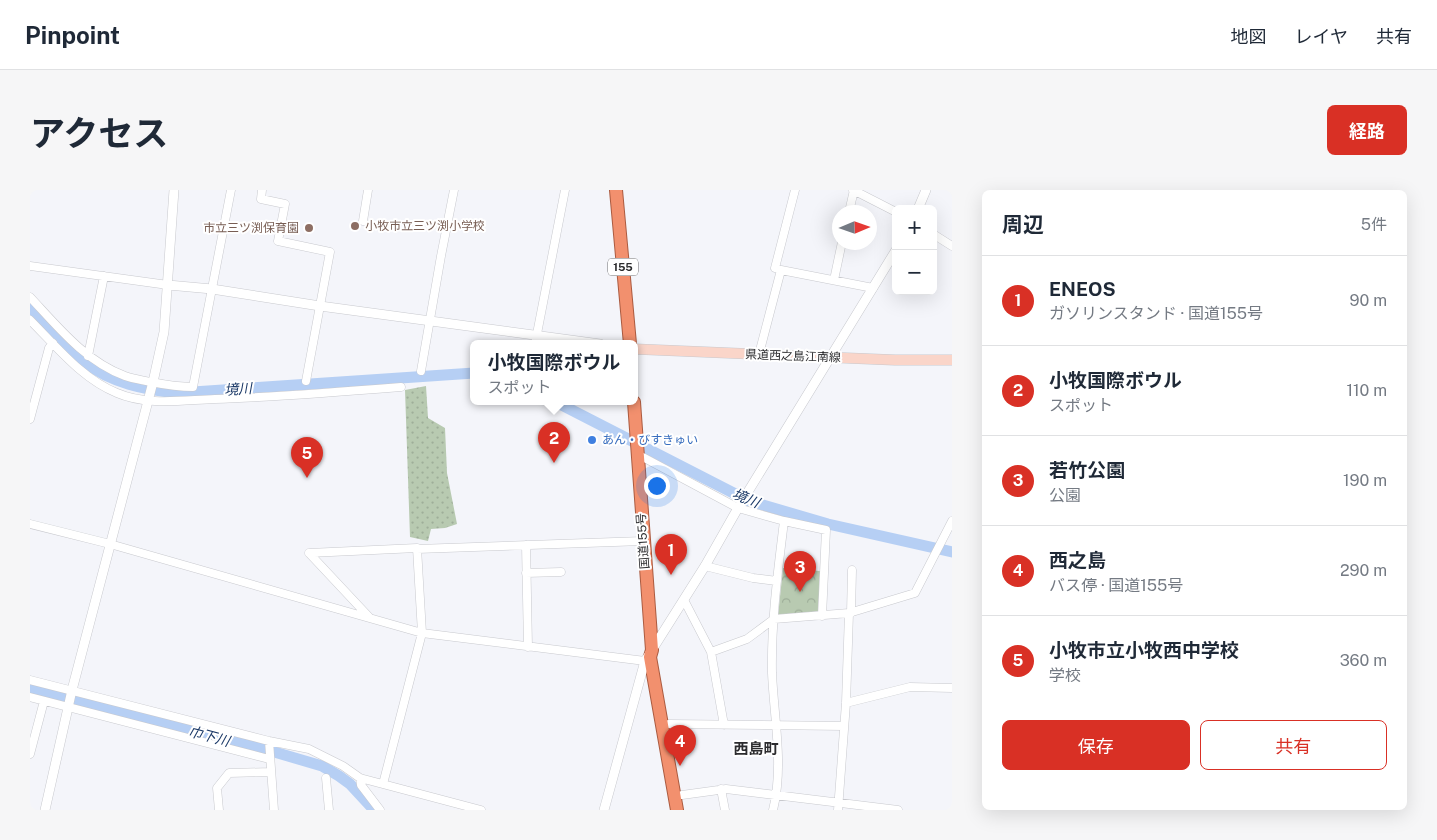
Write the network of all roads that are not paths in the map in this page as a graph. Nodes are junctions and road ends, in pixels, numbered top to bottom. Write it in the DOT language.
graph roads {
  1 [pos="174,190"];
  2 [pos="231,190"];
  3 [pos="262,190"];
  4 [pos="368,190"];
  5 [pos="454,190"];
  6 [pos="565,190"];
  7 [pos="616,190"];
  8 [pos="795,190"];
  9 [pos="854,190"];
  10 [pos="926,190"];
  11 [pos="851,205"];
  12 [pos="920,205"];
  13 [pos="892,210"];
  14 [pos="363,221"];
  15 [pos="937,237"];
  16 [pos="952,246"];
  17 [pos="840,250"];
  18 [pos="892,257"];
  19 [pos="30,266"];
  20 [pos="781,270"];
  21 [pos="104,276"];
  22 [pos="834,280"];
  23 [pos="168,285"];
  24 [pos="873,288"];
  25 [pos="212,289"];
  26 [pos="30,297"];
  27 [pos="320,306"];
  28 [pos="30,320"];
  29 [pos="429,321"];
  30 [pos="536,340"];
  31 [pos="630,340"];
  32 [pos="53,344"];
  33 [pos="638,349"];
  34 [pos="759,354"];
  35 [pos="88,356"];
  36 [pos="831,357"];
  37 [pos="952,360"];
  38 [pos="421,371"];
  39 [pos="306,381"];
  40 [pos="152,383"];
  41 [pos="401,386"];
  42 [pos="148,398"];
  43 [pos="634,405"];
  44 [pos="30,419"];
  45 [pos="637,454"];
  46 [pos="739,507"];
  47 [pos="784,521"];
  48 [pos="952,522"];
  49 [pos="30,524"];
  50 [pos="643,541"];
  51 [pos="110,544"];
  52 [pos="526,545"];
  53 [pos="417,549"];
  54 [pos="706,566"];
  55 [pos="852,570"];
  56 [pos="526,573"];
  57 [pos="557,574"];
  58 [pos="777,581"];
  59 [pos="684,600"];
  60 [pos="850,613"];
  61 [pos="822,616"];
  62 [pos="774,618"];
  63 [pos="371,619"];
  64 [pos="422,634"];
  65 [pos="528,647"];
  66 [pos="711,652"];
  67 [pos="648,656"];
  68 [pos="30,680"];
  69 [pos="952,688"];
  70 [pos="72,692"];
  71 [pos="30,697"];
  72 [pos="44,701"];
  73 [pos="846,703"];
  74 [pos="69,706"];
  75 [pos="669,724"];
  76 [pos="724,725"];
  77 [pos="775,726"];
  78 [pos="844,726"];
  79 [pos="269,742"];
  80 [pos="30,754"];
  81 [pos="269,758"];
  82 [pos="271,772"];
  83 [pos="326,778"];
  84 [pos="360,778"];
  85 [pos="383,784"];
  86 [pos="722,789"];
  87 [pos="777,794"];
  88 [pos="682,795"];
  89 [pos="838,806"];
  90 [pos="45,810"];
  91 [pos="219,810"];
  92 [pos="274,810"];
  93 [pos="329,810"];
  94 [pos="380,810"];
  95 [pos="481,810"];
  96 [pos="604,810"];
  97 [pos="677,810"];
  98 [pos="684,810"];
  99 [pos="725,810"];
  100 [pos="773,810"];
  101 [pos="898,810"];
  1 -- 23 [label="street"];
  2 -- 25 [label="street"];
  3 -- 27 [label="street"];
  4 -- 14 [label="street"];
  5 -- 29 [label="street"];
  6 -- 30 [label="street"];
  7 -- 31 [label="highway, 155"];
  8 -- 20 [label="street"];
  9 -- 11 [label="street"];
  9 -- 13 [label="street"];
  10 -- 12 [label="street"];
  15 -- 16 [label="street"];
  17 -- 22 [label="street"];
  18 -- 24 [label="street"];
  19 -- 21 [label="street"];
  20 -- 22 [label="street"];
  20 -- 34 [label="street"];
  21 -- 23 [label="street"];
  21 -- 35 [label="street"];
  22 -- 24 [label="street"];
  23 -- 25 [label="street"];
  23 -- 40 [label="street"];
  24 -- 36 [label="street"];
  25 -- 27 [label="street"];
  25 -- 40 [label="street"];
  26 -- 35 [label="street"];
  27 -- 29 [label="street"];
  27 -- 39 [label="street"];
  28 -- 32 [label="street"];
  29 -- 30 [label="street"];
  29 -- 38 [label="street"];
  32 -- 42 [label="street"];
  32 -- 44 [label="street"];
  33 -- 34 [label="main road, 県道西之島江南線"];
  34 -- 36 [label="main road, 県道西之島江南線"];
  35 -- 40 [label="street"];
  36 -- 37 [label="main road, 県道西之島江南線"];
  36 -- 46 [label="street"];
  40 -- 42 [label="street"];
  41 -- 42 [label="street"];
  42 -- 51 [label="street"];
  43 -- 45 [label="highway, 国道155号"];
  45 -- 46 [label="street"];
  45 -- 50 [label="highway, 国道155号"];
  46 -- 47 [label="street"];
  46 -- 54 [label="street"];
  47 -- 58 [label="street"];
  47 -- 61 [label="street"];
  48 -- 60 [label="street"];
  49 -- 51 [label="street"];
  50 -- 52 [label="street"];
  50 -- 67 [label="highway, 国道155号"];
  51 -- 63 [label="street"];
  51 -- 70 [label="street"];
  52 -- 53 [label="street"];
  52 -- 56 [label="street"];
  53 -- 63 [label="street"];
  53 -- 64 [label="street"];
  54 -- 58 [label="street"];
  54 -- 59 [label="street"];
  55 -- 60 [label="street"];
  56 -- 57 [label="street"];
  56 -- 65 [label="street"];
  58 -- 62 [label="street"];
  59 -- 66 [label="street"];
  59 -- 67 [label="street"];
  60 -- 61 [label="street"];
  60 -- 73 [label="street"];
  61 -- 62 [label="street"];
  62 -- 66 [label="street"];
  62 -- 77 [label="street"];
  63 -- 64 [label="street"];
  64 -- 65 [label="street"];
  64 -- 85 [label="street"];
  65 -- 67 [label="street"];
  66 -- 76 [label="street"];
  67 -- 75 [label="highway, 国道155号"];
  67 -- 96 [label="street"];
  67 -- 97 [label="highway, 国道155号"];
  68 -- 70 [label="street"];
  69 -- 73 [label="street"];
  70 -- 74 [label="street"];
  70 -- 79 [label="street"];
  71 -- 72 [label="street"];
  72 -- 74 [label="street"];
  72 -- 80 [label="street"];
  73 -- 78 [label="street"];
  74 -- 81 [label="street"];
  74 -- 90 [label="street"];
  75 -- 76 [label="street"];
  75 -- 88 [label="highway, 国道155号"];
  76 -- 77 [label="street"];
  77 -- 78 [label="street"];
  77 -- 87 [label="street"];
  78 -- 89 [label="street"];
  79 -- 81 [label="street"];
  79 -- 84 [label="street"];
  81 -- 82 [label="street"];
  82 -- 91 [label="street"];
  82 -- 92 [label="street"];
  83 -- 93 [label="street"];
  84 -- 85 [label="street"];
  84 -- 94 [label="street"];
  85 -- 95 [label="street"];
  86 -- 87 [label="street"];
  86 -- 88 [label="street"];
  86 -- 99 [label="street"];
  87 -- 89 [label="street"];
  87 -- 100 [label="street"];
  88 -- 98 [label="highway, 国道155号"];
  89 -- 101 [label="street"];
}
